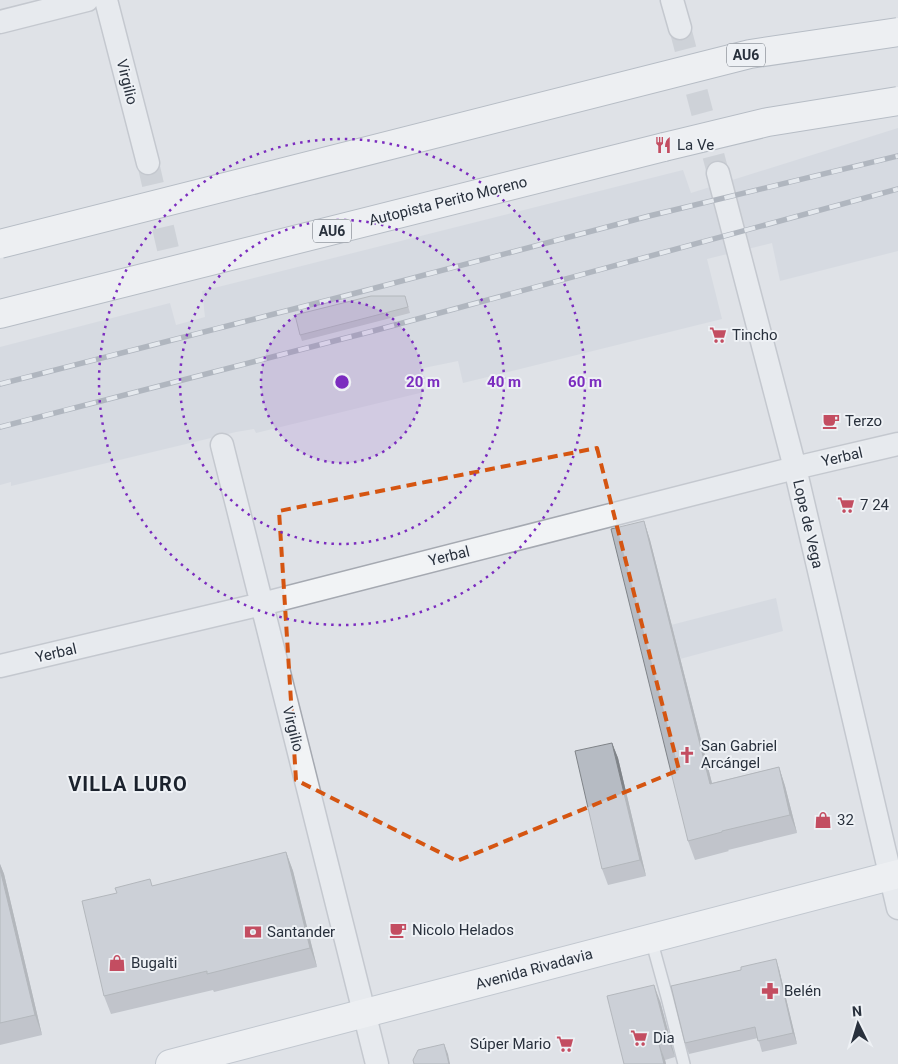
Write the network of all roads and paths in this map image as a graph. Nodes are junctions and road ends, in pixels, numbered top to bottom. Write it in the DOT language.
graph roads {
  1 [pos="87,0"];
  2 [pos="106,0"];
  3 [pos="672,0"];
  4 [pos="0,22"];
  5 [pos="680,28"];
  6 [pos="898,32"];
  7 [pos="898,101"];
  8 [pos="148,163"];
  9 [pos="718,173"];
  10 [pos="0,244"];
  11 [pos="0,314"];
  12 [pos="898,444"];
  13 [pos="222,445"];
  14 [pos="795,468"];
  15 [pos="262,604"];
  16 [pos="0,666"];
  17 [pos="894,875"];
  18 [pos="898,908"];
  19 [pos="651,939"];
  20 [pos="364,1013"];
  21 [pos="170,1064"];
  22 [pos="377,1064"];
  23 [pos="684,1064"];
  1 -- 4 [label="street"];
  2 -- 8 [label="street, Virgilio"];
  3 -- 5 [label="street"];
  6 -- 10 [label="main road, AU6, bridge"];
  7 -- 11 [label="main road, Autopista Perito Moreno / AU6, bridge"];
  9 -- 14 [label="street, Lope de Vega"];
  12 -- 14 [label="street, Yerbal"];
  13 -- 15 [label="street, Virgilio"];
  14 -- 15 [label="street, Yerbal"];
  14 -- 17 [label="street, Lope de Vega"];
  15 -- 16 [label="street, Yerbal"];
  15 -- 20 [label="street, Virgilio"];
  17 -- 18 [label="street, Lope de Vega"];
  17 -- 19 [label="main road, Avenida Rivadavia"];
  19 -- 20 [label="main road, Avenida Rivadavia"];
  19 -- 23 [label="lane"];
  20 -- 21 [label="main road, Avenida Rivadavia"];
  20 -- 22 [label="street, Virgilio"];
}
